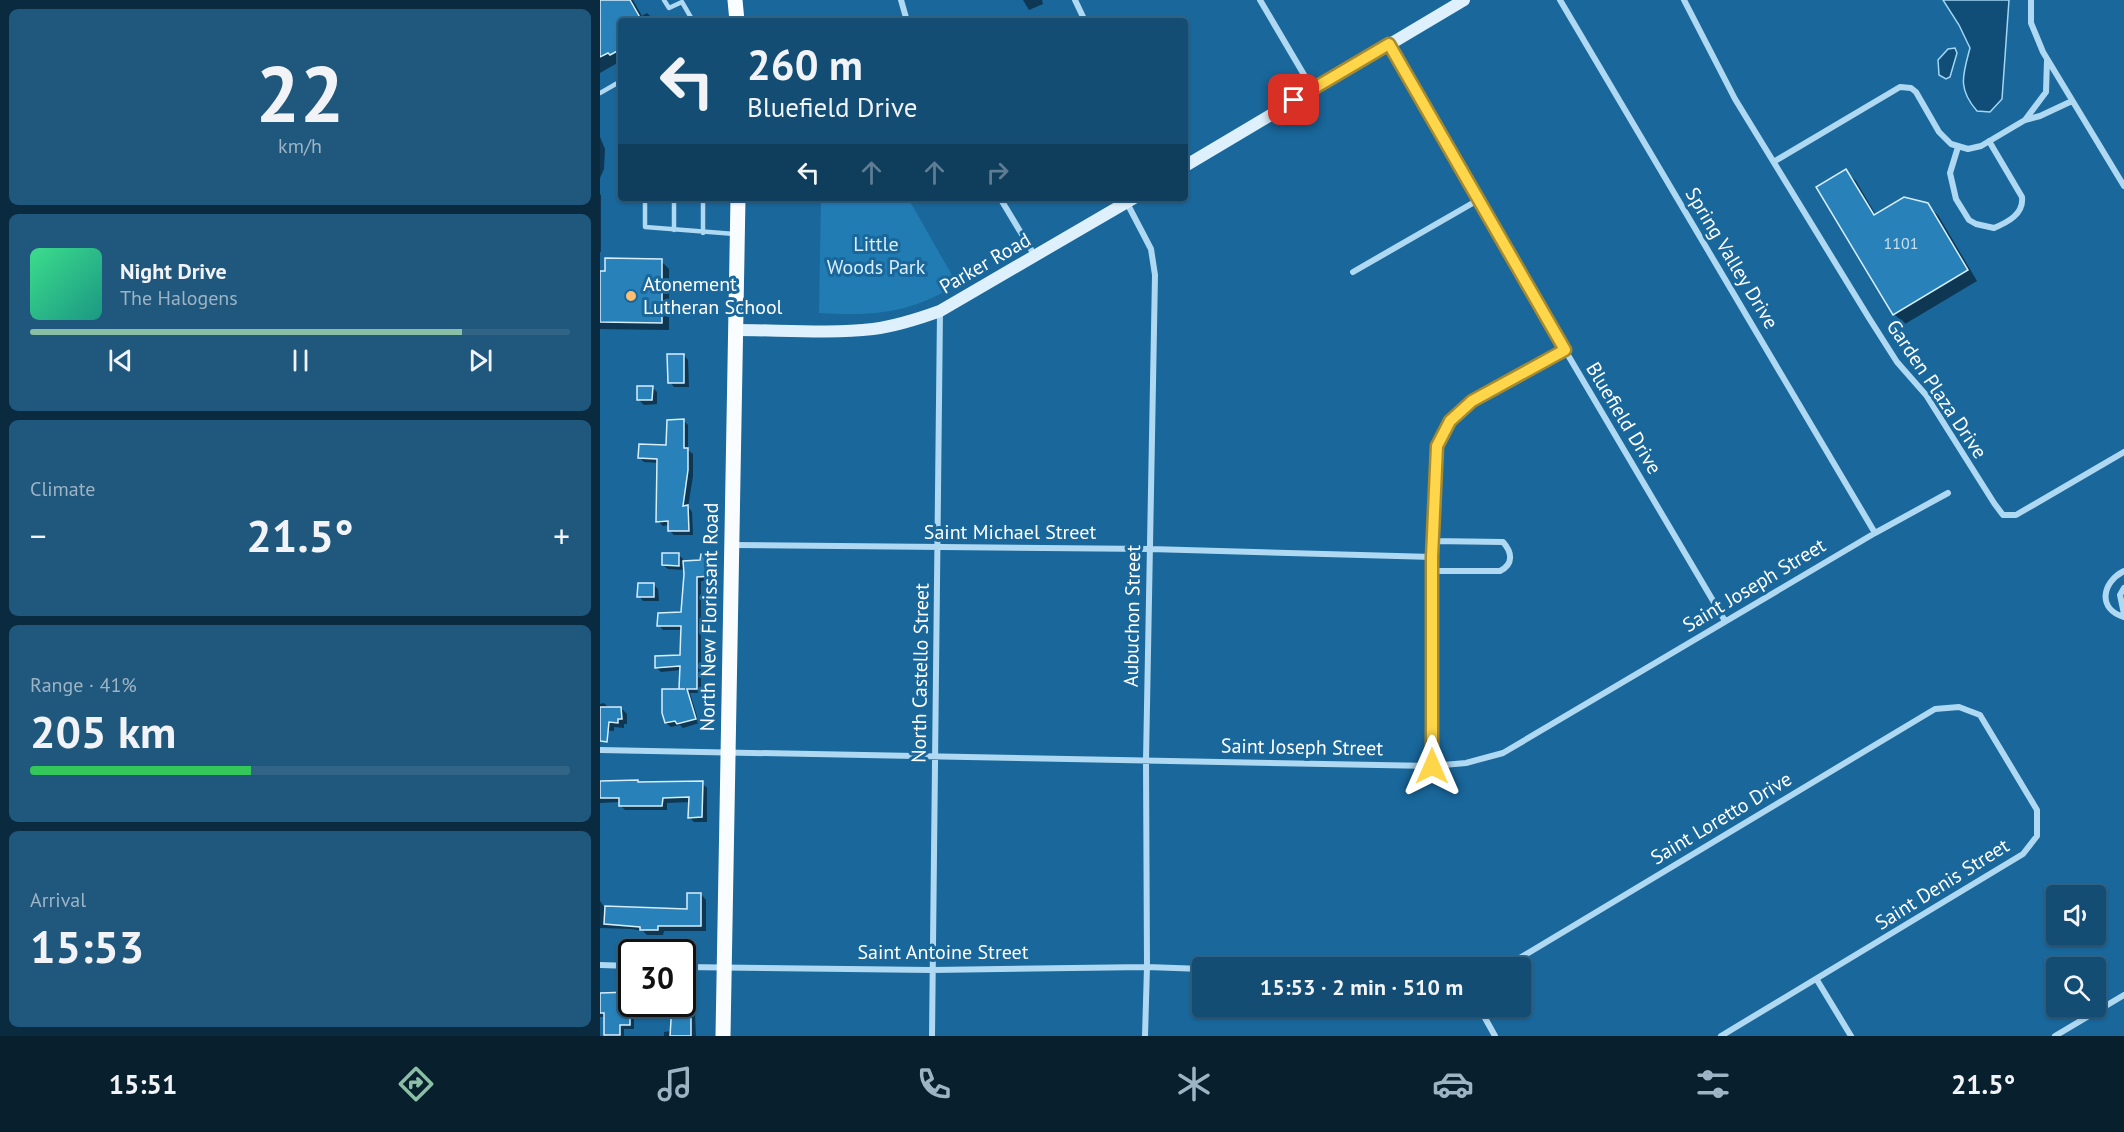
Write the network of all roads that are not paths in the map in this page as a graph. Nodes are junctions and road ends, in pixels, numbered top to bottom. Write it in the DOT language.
graph roads {
  1 [pos="664,0"];
  2 [pos="735,0"];
  3 [pos="901,0"];
  4 [pos="1075,0"];
  5 [pos="1260,0"];
  6 [pos="1464,0"];
  7 [pos="1560,0"];
  8 [pos="1684,0"];
  9 [pos="2031,0"];
  10 [pos="682,1"];
  11 [pos="1450,4"];
  12 [pos="691,18"];
  13 [pos="737,18"];
  14 [pos="907,18"];
  15 [pos="1084,18"];
  16 [pos="1389,44"];
  17 [pos="2047,59"];
  18 [pos="618,83"];
  19 [pos="1313,90"];
  20 [pos="600,93"];
  21 [pos="2072,101"];
  22 [pos="2025,120"];
  23 [pos="1989,141"];
  24 [pos="1958,147"];
  25 [pos="1775,162"];
  26 [pos="1188,164"];
  27 [pos="2124,186"];
  28 [pos="645,201"];
  29 [pos="674,201"];
  30 [pos="703,201"];
  31 [pos="738,201"];
  32 [pos="1002,201"];
  33 [pos="1128,201"];
  34 [pos="1130,201"];
  35 [pos="1478,201"];
  36 [pos="674,230"];
  37 [pos="703,233"];
  38 [pos="737,234"];
  39 [pos="1036,256"];
  40 [pos="1353,272"];
  41 [pos="940,311"];
  42 [pos="737,330"];
  43 [pos="1565,350"];
  44 [pos="2124,452"];
  45 [pos="1948,493"];
  46 [pos="1875,533"];
  47 [pos="1433,541"];
  48 [pos="731,545"];
  49 [pos="938,548"];
  50 [pos="1150,549"];
  51 [pos="1432,557"];
  52 [pos="1433,571"];
  53 [pos="2124,571"];
  54 [pos="2124,588"];
  55 [pos="2124,616"];
  56 [pos="1725,621"];
  57 [pos="1959,707"];
  58 [pos="600,750"];
  59 [pos="728,751"];
  60 [pos="936,755"];
  61 [pos="1146,760"];
  62 [pos="1432,766"];
  63 [pos="1521,957"];
  64 [pos="600,965"];
  65 [pos="618,966"];
  66 [pos="696,967"];
  67 [pos="1147,967"];
  68 [pos="724,968"];
  69 [pos="1192,969"];
  70 [pos="932,970"];
  71 [pos="1817,980"];
  72 [pos="2124,995"];
  73 [pos="1485,1017"];
  74 [pos="723,1036"];
  75 [pos="932,1036"];
  76 [pos="1145,1036"];
  77 [pos="1495,1036"];
  78 [pos="1721,1036"];
  79 [pos="1851,1036"];
  80 [pos="2055,1036"];
  1 -- 10 [label="lane"];
  2 -- 13 [label="main road"];
  3 -- 14 [label="street"];
  4 -- 15 [label="street"];
  5 -- 19 [label="street"];
  6 -- 11 [label="main road"];
  7 -- 46 [label="street, Spring Valley Drive"];
  8 -- 25 [label="street, Garden Plaza Drive"];
  9 -- 17 [label="street"];
  10 -- 12 [label="lane"];
  11 -- 16 [label="main road"];
  16 -- 19 [label="main road"];
  16 -- 35 [label="street, Bluefield Drive"];
  17 -- 21 [label="street"];
  17 -- 22 [label="street"];
  18 -- 20 [label="lane"];
  19 -- 26 [label="main road"];
  21 -- 22 [label="street"];
  21 -- 27 [label="street"];
  22 -- 23 [label="street"];
  23 -- 24 [label="street"];
  23 -- 24 [label="street"];
  24 -- 25 [label="street"];
  25 -- 44 [label="street, Garden Plaza Drive"];
  28 -- 36 [label="lane"];
  29 -- 36 [label="lane"];
  30 -- 37 [label="lane"];
  31 -- 38 [label="main road, North New Florissant Road"];
  32 -- 39 [label="street"];
  33 -- 39 [label="main road, Parker Road"];
  34 -- 50 [label="street, Aubuchon Street"];
  35 -- 40 [label="street"];
  35 -- 43 [label="street, Bluefield Drive"];
  36 -- 37 [label="lane"];
  37 -- 38 [label="lane"];
  38 -- 42 [label="main road, North New Florissant Road"];
  39 -- 41 [label="main road, Parker Road"];
  41 -- 42 [label="main road, Parker Road"];
  41 -- 49 [label="street, North Castello Street"];
  42 -- 48 [label="main road, North New Florissant Road"];
  43 -- 47 [label="street"];
  43 -- 56 [label="street, Bluefield Drive"];
  45 -- 46 [label="street, Saint Joseph Street"];
  46 -- 56 [label="street, Saint Joseph Street"];
  47 -- 51 [label="street"];
  47 -- 52 [label="street"];
  48 -- 49 [label="street, Saint Michael Street"];
  48 -- 59 [label="main road, North New Florissant Road"];
  49 -- 50 [label="street, Saint Michael Street"];
  49 -- 60 [label="street, North Castello Street"];
  50 -- 51 [label="street, Saint Michael Street"];
  50 -- 61 [label="street, Aubuchon Street"];
  51 -- 52 [label="street"];
  52 -- 62 [label="street"];
  53 -- 55 [label="street"];
  54 -- 55 [label="street"];
  56 -- 62 [label="street, Saint Joseph Street"];
  57 -- 63 [label="street, Saint Loretto Drive"];
  57 -- 71 [label="street, Saint Denis Street"];
  58 -- 59 [label="street, Saint Joseph Street"];
  59 -- 60 [label="street, Saint Joseph Street"];
  59 -- 68 [label="main road, North New Florissant Road"];
  60 -- 61 [label="street, Saint Joseph Street"];
  60 -- 70 [label="street, North Castello Street"];
  61 -- 62 [label="street, Saint Joseph Street"];
  61 -- 67 [label="street, Aubuchon Street"];
  64 -- 65 [label="street"];
  66 -- 68 [label="street, Saint Antoine Street"];
  67 -- 69 [label="street, Saint Antoine Street"];
  67 -- 70 [label="street, Saint Antoine Street"];
  67 -- 76 [label="street, Aubuchon Street"];
  68 -- 70 [label="street, Saint Antoine Street"];
  68 -- 74 [label="main road, North New Florissant Road"];
  70 -- 75 [label="street, North Castello Street"];
  71 -- 78 [label="street, Saint Denis Street"];
  71 -- 79 [label="street"];
  72 -- 80 [label="street"];
  73 -- 77 [label="street"];
}
